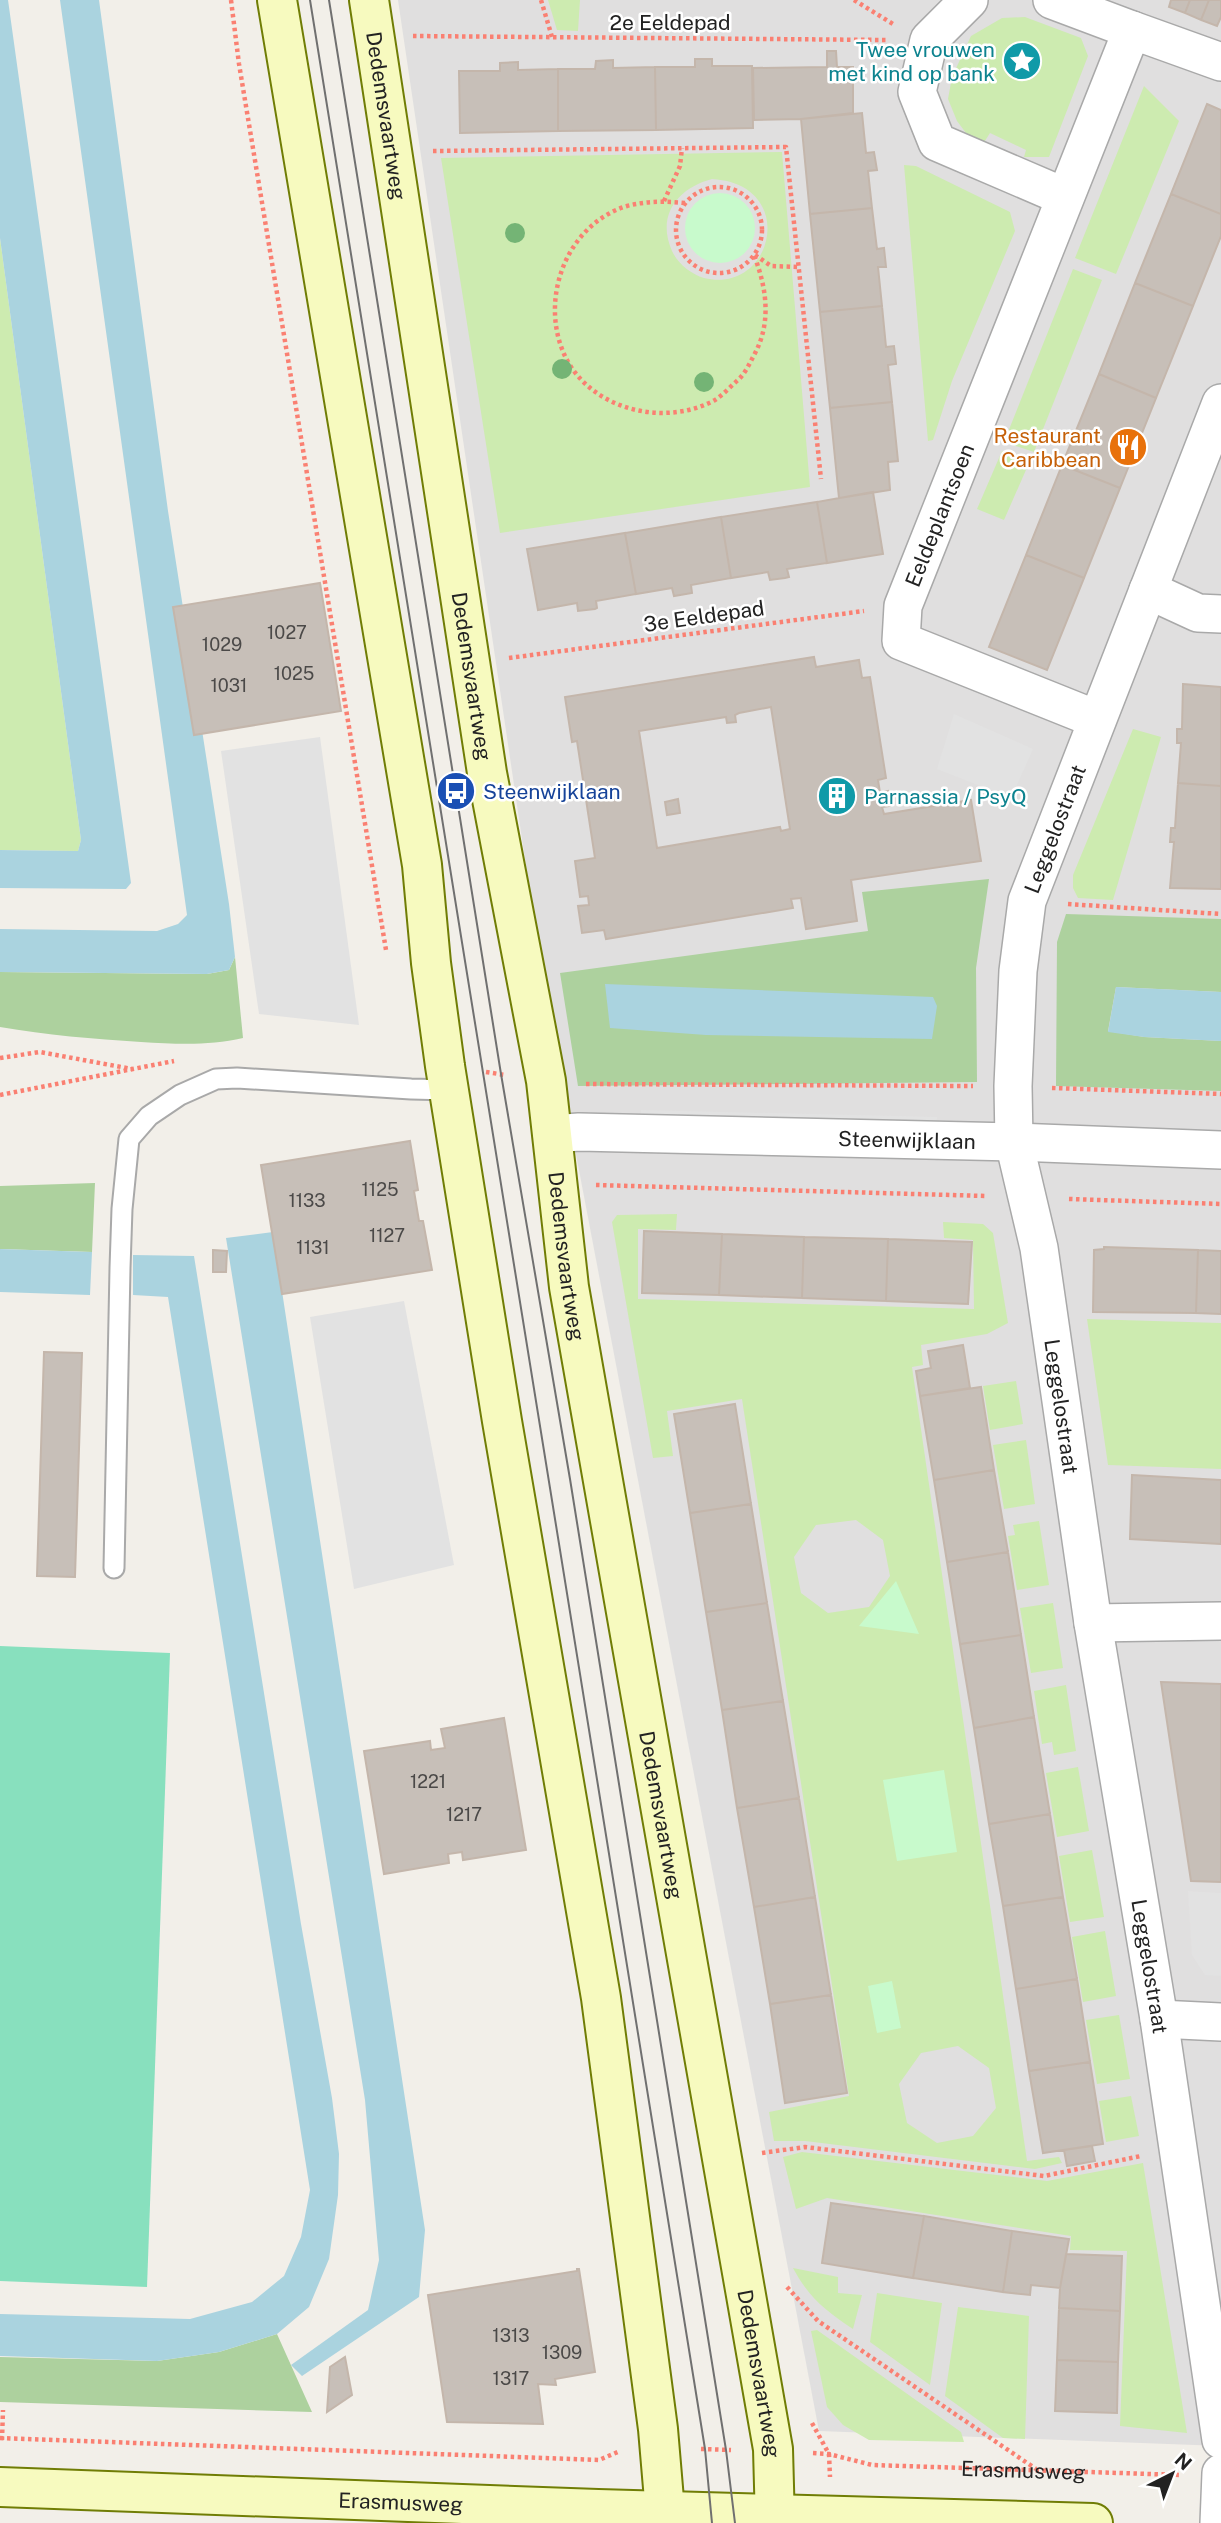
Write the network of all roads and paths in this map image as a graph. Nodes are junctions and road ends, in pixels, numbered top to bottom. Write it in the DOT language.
graph roads {
  1 [pos="277,0"];
  2 [pos="369,0"];
  3 [pos="541,0"];
  4 [pos="854,0"];
  5 [pos="969,0"];
  6 [pos="1052,0"];
  7 [pos="895,25"];
  8 [pos="1132,30"];
  9 [pos="411,36"];
  10 [pos="552,37"];
  11 [pos="929,40"];
  12 [pos="1221,62"];
  13 [pos="682,148"];
  14 [pos="429,151"];
  15 [pos="1065,197"];
  16 [pos="664,201"];
  17 [pos="685,203"];
  18 [pos="754,255"];
  19 [pos="799,267"];
  20 [pos="1221,403"];
  21 [pos="821,480"];
  22 [pos="1148,590"];
  23 [pos="903,606"];
  24 [pos="1221,614"];
  25 [pos="509,658"];
  26 [pos="1096,719"];
  27 [pos="1027,901"];
  28 [pos="1221,914"];
  29 [pos="0,1058"];
  30 [pos="584,1084"];
  31 [pos="1013,1086"];
  32 [pos="449,1090"];
  33 [pos="1221,1094"];
  34 [pos="0,1096"];
  35 [pos="552,1134"];
  36 [pos="1014,1142"];
  37 [pos="1221,1150"];
  38 [pos="588,1185"];
  39 [pos="1026,1198"];
  40 [pos="1221,1204"];
  41 [pos="114,1568"];
  42 [pos="1221,1621"];
  43 [pos="1093,1623"];
  44 [pos="1159,2019"];
  45 [pos="1221,2022"];
  46 [pos="1178,2148"];
  47 [pos="751,2155"];
  48 [pos="785,2285"];
  49 [pos="2,2410"];
  50 [pos="1,2438"];
  51 [pos="1221,2440"];
  52 [pos="659,2448"];
  53 [pos="773,2449"];
  54 [pos="1037,2470"];
  55 [pos="1221,2474"];
  56 [pos="0,2487"];
  57 [pos="666,2516"];
  58 [pos="775,2518"];
  59 [pos="1093,2523"];
  60 [pos="1219,2523"];
  1 -- 32 [label="street"];
  2 -- 35 [label="street, Dedemsvaartweg"];
  3 -- 10 [label="path"];
  4 -- 7 [label="path"];
  5 -- 11 [label="street"];
  6 -- 8 [label="street"];
  8 -- 12 [label="street"];
  8 -- 15 [label="street, Eeldeplantsoen"];
  9 -- 10 [label="path, 2e Eeldepad"];
  10 -- 11 [label="path, 2e Eeldepad"];
  11 -- 15 [label="street"];
  13 -- 14 [label="path"];
  13 -- 16 [label="path"];
  13 -- 19 [label="path"];
  15 -- 23 [label="street, Eeldeplantsoen"];
  16 -- 17 [label="path"];
  16 -- 18 [label="path"];
  17 -- 18 [label="path"];
  17 -- 18 [label="path"];
  18 -- 19 [label="path"];
  19 -- 21 [label="path"];
  20 -- 22 [label="street, Leggelostraat"];
  22 -- 24 [label="street"];
  22 -- 26 [label="street, Leggelostraat"];
  23 -- 25 [label="path, 3e Eeldepad"];
  23 -- 26 [label="street, Eeldeplantsoen"];
  26 -- 27 [label="street, Leggelostraat"];
  27 -- 28 [label="path"];
  27 -- 31 [label="street, Leggelostraat"];
  29 -- 34 [label="path"];
  30 -- 31 [label="path"];
  31 -- 33 [label="path"];
  31 -- 36 [label="street, Leggelostraat"];
  32 -- 41 [label="lane"];
  32 -- 52 [label="street"];
  35 -- 36 [label="street, Steenwijklaan"];
  35 -- 53 [label="street, Dedemsvaartweg"];
  36 -- 37 [label="street, Steenwijklaan"];
  36 -- 39 [label="street, Leggelostraat"];
  38 -- 39 [label="path"];
  39 -- 40 [label="path"];
  39 -- 43 [label="street, Leggelostraat"];
  42 -- 43 [label="street"];
  43 -- 44 [label="street, Leggelostraat"];
  44 -- 45 [label="street"];
  44 -- 46 [label="street, Leggelostraat"];
  46 -- 47 [label="path"];
  46 -- 51 [label="street, Leggelostraat"];
  48 -- 54 [label="path"];
  49 -- 50 [label="path"];
  50 -- 52 [label="path, Erasmusweg"];
  52 -- 53 [label="path, Erasmusweg"];
  52 -- 57 [label="street"];
  53 -- 54 [label="path, Erasmusweg"];
  53 -- 58 [label="street, Dedemsvaartweg"];
  54 -- 55 [label="path, Erasmusweg"];
  55 -- 60 [label="street"];
  56 -- 57 [label="street, Erasmusweg"];
  57 -- 58 [label="street, Erasmusweg"];
  58 -- 59 [label="street, Erasmusweg"];
}
